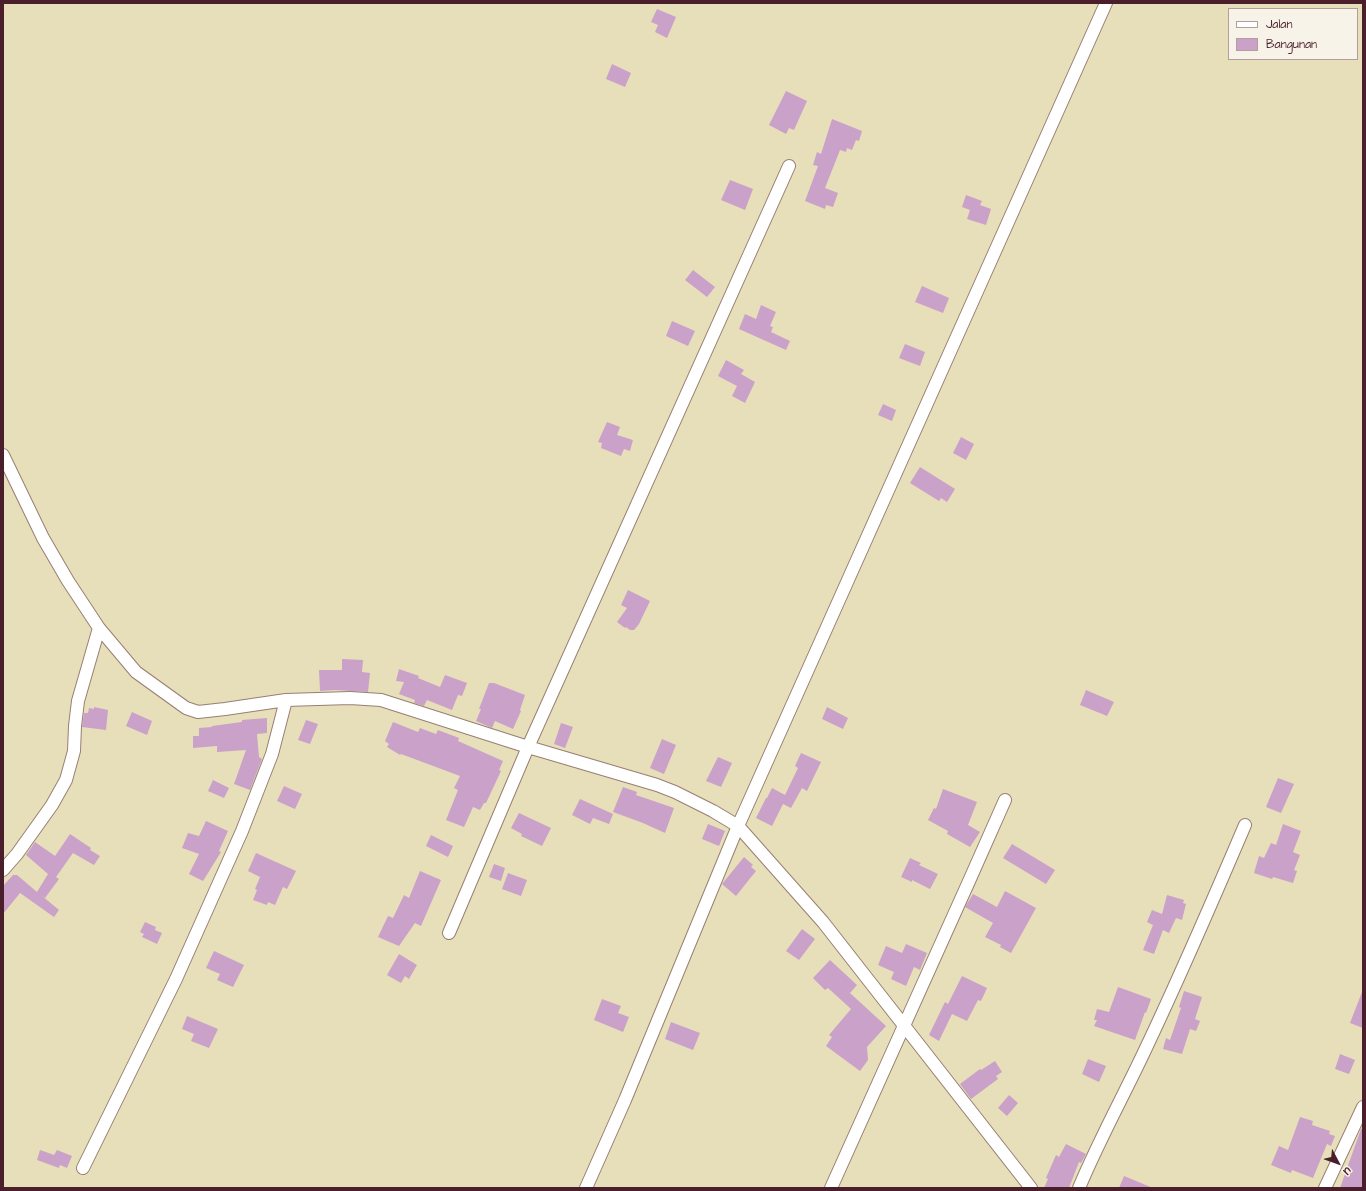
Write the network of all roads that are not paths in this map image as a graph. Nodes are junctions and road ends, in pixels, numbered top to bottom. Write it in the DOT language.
graph roads {
  1 [pos="1106,3"];
  2 [pos="789,166"];
  3 [pos="3,454"];
  4 [pos="99,628"];
  5 [pos="286,700"];
  6 [pos="528,747"];
  7 [pos="1005,800"];
  8 [pos="1245,825"];
  9 [pos="738,826"];
  10 [pos="3,870"];
  11 [pos="449,933"];
  12 [pos="904,1025"];
  13 [pos="1363,1107"];
  14 [pos="83,1168"];
  15 [pos="586,1188"];
  16 [pos="831,1188"];
  17 [pos="1031,1188"];
  18 [pos="1079,1188"];
  19 [pos="1325,1188"];
  1 -- 9 [label="street"];
  2 -- 6 [label="street"];
  3 -- 4 [label="street"];
  4 -- 5 [label="street"];
  4 -- 10 [label="street"];
  5 -- 6 [label="street"];
  5 -- 14 [label="street"];
  6 -- 9 [label="street"];
  6 -- 11 [label="street"];
  7 -- 12 [label="street"];
  8 -- 18 [label="street"];
  9 -- 12 [label="street"];
  9 -- 15 [label="street"];
  12 -- 16 [label="street"];
  12 -- 17 [label="street"];
  13 -- 19 [label="street"];
}
